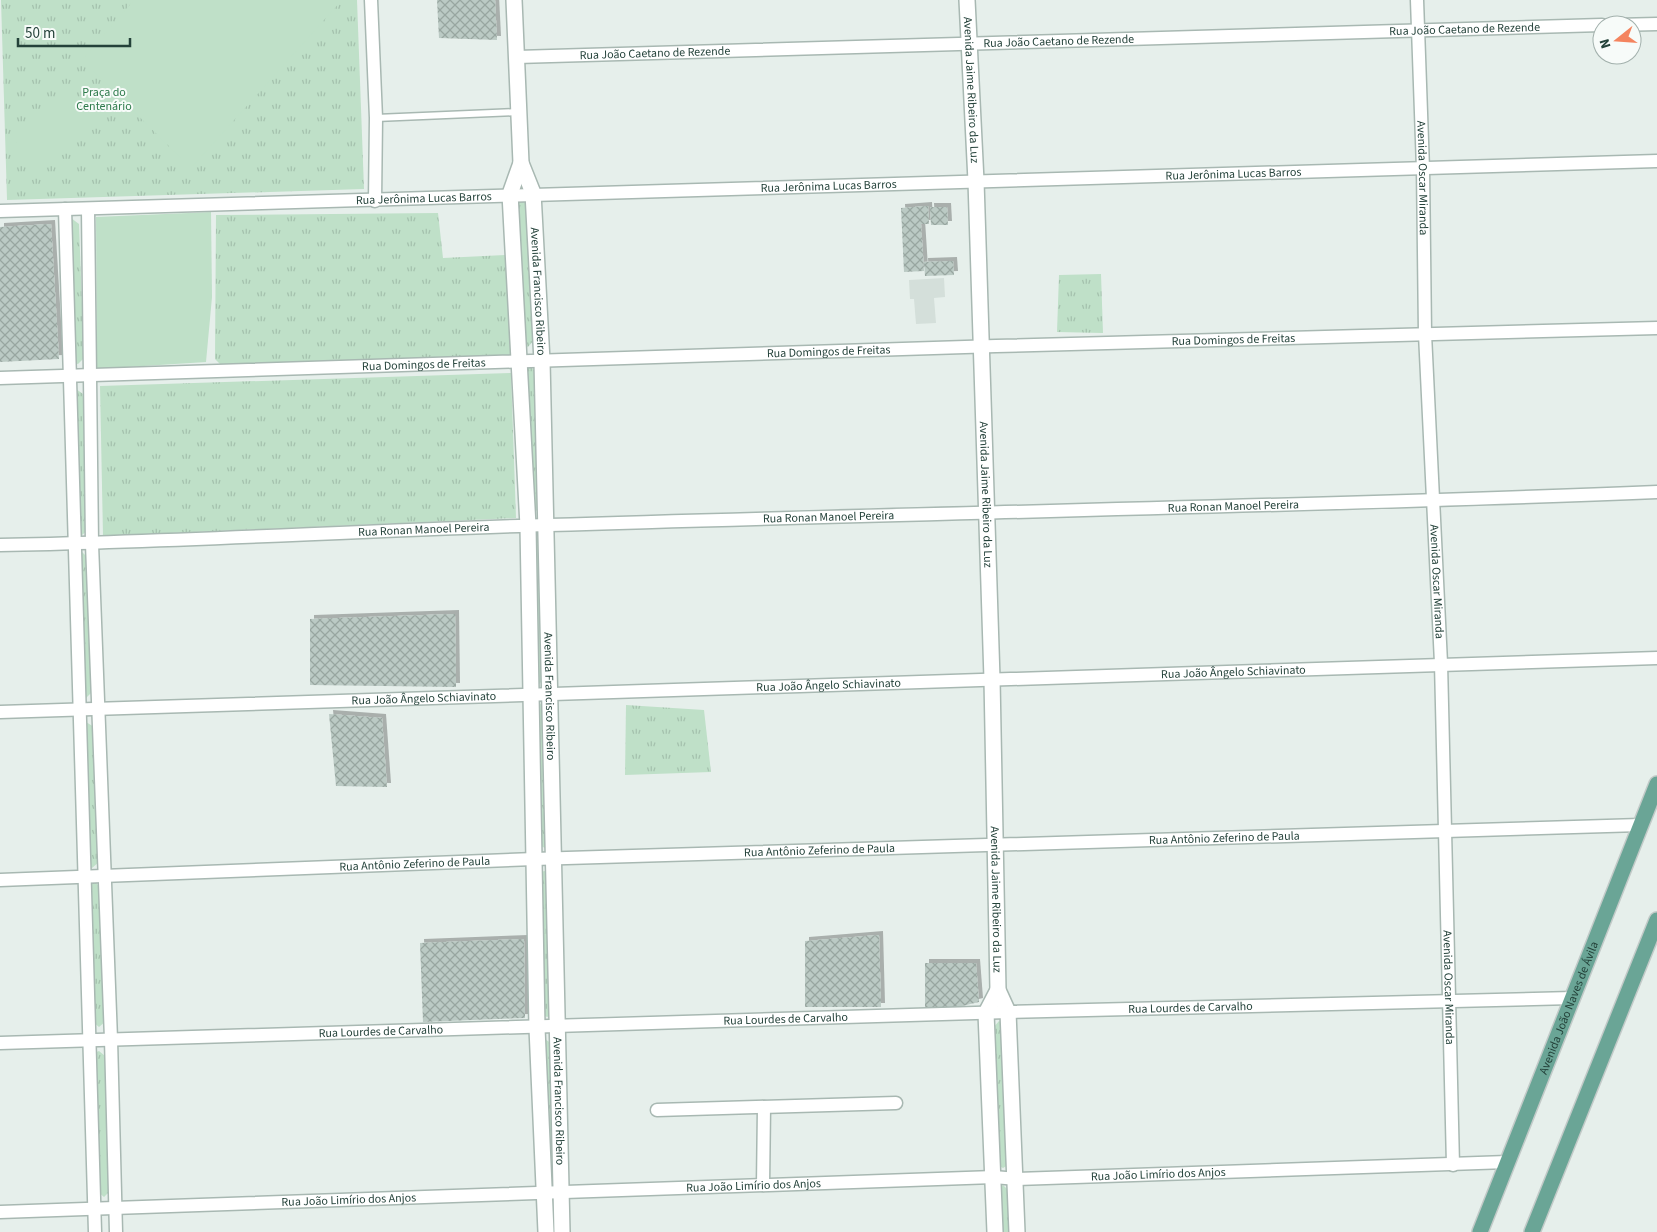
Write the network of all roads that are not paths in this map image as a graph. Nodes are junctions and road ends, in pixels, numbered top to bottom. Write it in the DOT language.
graph roads {
  1 [pos="371,0"];
  2 [pos="514,0"];
  3 [pos="967,0"];
  4 [pos="1418,0"];
  5 [pos="1642,24"];
  6 [pos="1657,24"];
  7 [pos="1592,25"];
  8 [pos="1418,31"];
  9 [pos="969,44"];
  10 [pos="517,57"];
  11 [pos="519,112"];
  12 [pos="376,118"];
  13 [pos="1657,161"];
  14 [pos="521,163"];
  15 [pos="1423,169"];
  16 [pos="976,181"];
  17 [pos="533,193"];
  18 [pos="510,194"];
  19 [pos="374,200"];
  20 [pos="64,209"];
  21 [pos="88,209"];
  22 [pos="0,211"];
  23 [pos="537,268"];
  24 [pos="514,270"];
  25 [pos="1657,328"];
  26 [pos="1425,334"];
  27 [pos="980,346"];
  28 [pos="542,361"];
  29 [pos="520,362"];
  30 [pos="90,375"];
  31 [pos="71,376"];
  32 [pos="0,378"];
  33 [pos="1657,492"];
  34 [pos="1433,501"];
  35 [pos="986,513"];
  36 [pos="544,525"];
  37 [pos="528,526"];
  38 [pos="73,544"];
  39 [pos="92,544"];
  40 [pos="0,545"];
  41 [pos="1657,658"];
  42 [pos="1440,663"];
  43 [pos="992,679"];
  44 [pos="550,695"];
  45 [pos="533,696"];
  46 [pos="79,710"];
  47 [pos="98,710"];
  48 [pos="0,712"];
  49 [pos="1657,784"];
  50 [pos="1640,825"];
  51 [pos="1446,832"];
  52 [pos="995,845"];
  53 [pos="534,859"];
  54 [pos="554,859"];
  55 [pos="104,876"];
  56 [pos="83,878"];
  57 [pos="0,880"];
  58 [pos="1657,920"];
  59 [pos="998,990"];
  60 [pos="1572,998"];
  61 [pos="1448,1000"];
  62 [pos="1008,1012"];
  63 [pos="986,1013"];
  64 [pos="556,1027"];
  65 [pos="537,1028"];
  66 [pos="111,1039"];
  67 [pos="91,1040"];
  68 [pos="0,1043"];
  69 [pos="896,1103"];
  70 [pos="764,1107"];
  71 [pos="657,1110"];
  72 [pos="1507,1162"];
  73 [pos="1453,1165"];
  74 [pos="994,1177"];
  75 [pos="1017,1179"];
  76 [pos="764,1185"];
  77 [pos="561,1192"];
  78 [pos="544,1193"];
  79 [pos="115,1208"];
  80 [pos="95,1209"];
  81 [pos="0,1212"];
  82 [pos="95,1232"];
  83 [pos="116,1232"];
  84 [pos="546,1232"];
  85 [pos="562,1232"];
  86 [pos="995,1232"];
  87 [pos="1017,1232"];
  88 [pos="1480,1232"];
  89 [pos="1532,1232"];
  1 -- 12 [label="street"];
  2 -- 10 [label="street, Avenida Francisco Ribeiro"];
  3 -- 9 [label="street, Avenida Jaime Ribeiro da Luz"];
  4 -- 8 [label="street, Avenida Oscar Miranda"];
  5 -- 6 [label="street"];
  7 -- 8 [label="street, Rua João Caetano de Rezende"];
  8 -- 9 [label="street, Rua João Caetano de Rezende"];
  8 -- 15 [label="street, Avenida Oscar Miranda"];
  9 -- 10 [label="street, Rua João Caetano de Rezende"];
  9 -- 16 [label="street, Avenida Jaime Ribeiro da Luz"];
  10 -- 11 [label="street, Avenida Francisco Ribeiro"];
  11 -- 12 [label="lane"];
  11 -- 14 [label="street, Avenida Francisco Ribeiro"];
  12 -- 19 [label="street"];
  13 -- 15 [label="street, Rua Jerônima Lucas Barros"];
  14 -- 17 [label="street, Avenida Francisco Ribeiro"];
  14 -- 18 [label="street, Avenida Francisco Ribeiro"];
  15 -- 16 [label="street, Rua Jerônima Lucas Barros"];
  15 -- 26 [label="street, Avenida Oscar Miranda"];
  16 -- 17 [label="street, Rua Jerônima Lucas Barros"];
  16 -- 27 [label="street, Avenida Jaime Ribeiro da Luz"];
  17 -- 18 [label="street, Rua Jerônima Lucas Barros"];
  17 -- 23 [label="street, Avenida Francisco Ribeiro"];
  18 -- 19 [label="street, Rua Jerônima Lucas Barros"];
  18 -- 24 [label="street, Avenida Francisco Ribeiro"];
  19 -- 21 [label="street, Rua Jerônima Lucas Barros"];
  20 -- 21 [label="street, Rua Jerônima Lucas Barros"];
  20 -- 22 [label="street, Rua Jerônima Lucas Barros"];
  20 -- 31 [label="street"];
  21 -- 30 [label="street"];
  23 -- 24 [label="street"];
  23 -- 28 [label="street, Avenida Francisco Ribeiro"];
  24 -- 29 [label="street, Avenida Francisco Ribeiro"];
  25 -- 26 [label="street, Rua Domingos de Freitas"];
  26 -- 27 [label="street, Rua Domingos de Freitas"];
  26 -- 34 [label="street, Avenida Oscar Miranda"];
  27 -- 28 [label="street, Rua Domingos de Freitas"];
  27 -- 35 [label="street, Avenida Jaime Ribeiro da Luz"];
  28 -- 29 [label="street, Rua Domingos de Freitas"];
  28 -- 36 [label="street, Avenida Francisco Ribeiro"];
  29 -- 30 [label="street, Rua Domingos de Freitas"];
  29 -- 37 [label="street, Avenida Francisco Ribeiro"];
  30 -- 31 [label="street, Rua Domingos de Freitas"];
  30 -- 39 [label="street"];
  31 -- 32 [label="street, Rua Domingos de Freitas"];
  31 -- 38 [label="street"];
  33 -- 34 [label="street, Rua Ronan Manoel Pereira"];
  34 -- 35 [label="street, Rua Ronan Manoel Pereira"];
  34 -- 42 [label="street, Avenida Oscar Miranda"];
  35 -- 36 [label="street, Rua Ronan Manoel Pereira"];
  35 -- 43 [label="street, Avenida Jaime Ribeiro da Luz"];
  36 -- 37 [label="street, Rua Ronan Manoel Pereira"];
  36 -- 44 [label="street, Avenida Francisco Ribeiro"];
  37 -- 39 [label="street, Rua Ronan Manoel Pereira"];
  37 -- 45 [label="street, Avenida Francisco Ribeiro"];
  38 -- 39 [label="street, Rua Ronan Manoel Pereira"];
  38 -- 40 [label="street, Rua Ronan Manoel Pereira"];
  38 -- 46 [label="street"];
  39 -- 47 [label="street"];
  41 -- 42 [label="street, Rua João Ângelo Schiavinato"];
  42 -- 43 [label="street, Rua João Ângelo Schiavinato"];
  42 -- 51 [label="street, Avenida Oscar Miranda"];
  43 -- 44 [label="street, Rua João Ângelo Schiavinato"];
  43 -- 52 [label="street, Avenida Jaime Ribeiro da Luz"];
  44 -- 45 [label="street, Rua João Ângelo Schiavinato"];
  44 -- 54 [label="street, Avenida Francisco Ribeiro"];
  45 -- 47 [label="street, Rua João Ângelo Schiavinato"];
  45 -- 53 [label="street, Avenida Francisco Ribeiro"];
  46 -- 47 [label="street, Rua João Ângelo Schiavinato"];
  46 -- 48 [label="street, Rua João Ângelo Schiavinato"];
  46 -- 56 [label="street"];
  47 -- 55 [label="street"];
  49 -- 50 [label="main road, Avenida João Naves de Ávila"];
  50 -- 51 [label="street, Rua Antônio Zeferino de Paula"];
  50 -- 60 [label="main road, Avenida João Naves de Ávila"];
  51 -- 52 [label="street, Rua Antônio Zeferino de Paula"];
  51 -- 61 [label="street, Avenida Oscar Miranda"];
  52 -- 54 [label="street, Rua Antônio Zeferino de Paula"];
  52 -- 59 [label="street, Avenida Jaime Ribeiro da Luz"];
  53 -- 54 [label="street, Rua Antônio Zeferino de Paula"];
  53 -- 55 [label="street, Rua Antônio Zeferino de Paula"];
  53 -- 65 [label="street, Avenida Francisco Ribeiro"];
  54 -- 64 [label="street, Avenida Francisco Ribeiro"];
  55 -- 56 [label="street, Rua Antônio Zeferino de Paula"];
  55 -- 66 [label="street"];
  56 -- 57 [label="street, Rua Antônio Zeferino de Paula"];
  56 -- 67 [label="street"];
  58 -- 89 [label="main road"];
  59 -- 62 [label="street, Avenida Jaime Ribeiro da Luz"];
  59 -- 63 [label="street, Avenida Jaime Ribeiro da Luz"];
  60 -- 61 [label="street, Rua Lourdes de Carvalho"];
  60 -- 72 [label="main road, Avenida João Naves de Ávila"];
  61 -- 62 [label="street, Rua Lourdes de Carvalho"];
  61 -- 73 [label="street, Avenida Oscar Miranda"];
  62 -- 63 [label="street, Rua Lourdes de Carvalho"];
  62 -- 75 [label="street, Avenida Jaime Ribeiro da Luz"];
  63 -- 64 [label="street, Rua Lourdes de Carvalho"];
  63 -- 74 [label="street"];
  64 -- 65 [label="street, Rua Lourdes de Carvalho"];
  64 -- 77 [label="street, Avenida Francisco Ribeiro"];
  65 -- 66 [label="street, Rua Lourdes de Carvalho"];
  65 -- 78 [label="street, Avenida Francisco Ribeiro"];
  66 -- 67 [label="street, Rua Lourdes de Carvalho"];
  66 -- 79 [label="street"];
  67 -- 68 [label="street, Rua Lourdes de Carvalho"];
  67 -- 80 [label="street"];
  69 -- 70 [label="street"];
  70 -- 71 [label="street"];
  70 -- 76 [label="street"];
  72 -- 73 [label="street, Rua João Limírio dos Anjos"];
  72 -- 88 [label="main road, Avenida João Naves de Ávila"];
  73 -- 75 [label="street, Rua João Limírio dos Anjos"];
  74 -- 75 [label="street, Rua João Limírio dos Anjos"];
  74 -- 76 [label="street, Rua João Limírio dos Anjos"];
  74 -- 86 [label="street"];
  75 -- 87 [label="street, Avenida Jaime Ribeiro da Luz"];
  76 -- 77 [label="street, Rua João Limírio dos Anjos"];
  77 -- 78 [label="street, Rua João Limírio dos Anjos"];
  77 -- 85 [label="street, Avenida Francisco Ribeiro"];
  78 -- 79 [label="street, Rua João Limírio dos Anjos"];
  78 -- 84 [label="street, Avenida Francisco Ribeiro"];
  79 -- 80 [label="street, Rua João Limírio dos Anjos"];
  79 -- 83 [label="street"];
  80 -- 81 [label="street, Rua João Limírio dos Anjos"];
  80 -- 82 [label="street"];
}
